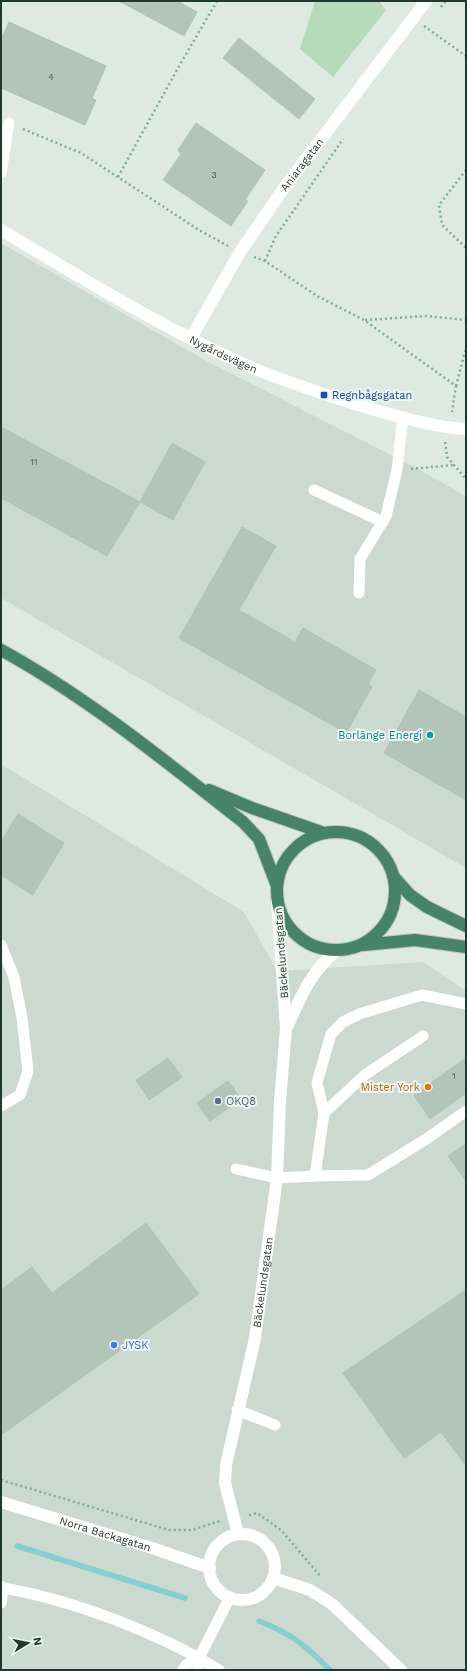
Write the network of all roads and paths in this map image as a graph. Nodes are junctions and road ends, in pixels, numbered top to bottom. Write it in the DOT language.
graph roads {
  1 [pos="217,1"];
  2 [pos="426,1"];
  3 [pos="446,1"];
  4 [pos="438,11"];
  5 [pos="429,21"];
  6 [pos="425,26"];
  7 [pos="420,32"];
  8 [pos="466,56"];
  9 [pos="9,123"];
  10 [pos="346,134"];
  11 [pos="3,154"];
  12 [pos="466,170"];
  13 [pos="1,173"];
  14 [pos="118,177"];
  15 [pos="1,230"];
  16 [pos="466,248"];
  17 [pos="240,252"];
  18 [pos="265,261"];
  19 [pos="364,320"];
  20 [pos="466,320"];
  21 [pos="191,338"];
  22 [pos="466,348"];
  23 [pos="456,386"];
  24 [pos="403,417"];
  25 [pos="449,428"];
  26 [pos="466,429"];
  27 [pos="454,465"];
  28 [pos="397,470"];
  29 [pos="466,478"];
  30 [pos="314,490"];
  31 [pos="383,522"];
  32 [pos="359,593"];
  33 [pos="1,650"];
  34 [pos="1,654"];
  35 [pos="36,669"];
  36 [pos="195,784"];
  37 [pos="324,833"];
  38 [pos="394,876"];
  39 [pos="277,886"];
  40 [pos="277,902"];
  41 [pos="466,926"];
  42 [pos="1,945"];
  43 [pos="362,945"];
  44 [pos="466,947"];
  45 [pos="337,950"];
  46 [pos="466,1004"];
  47 [pos="286,1028"];
  48 [pos="423,1036"];
  49 [pos="1,1106"];
  50 [pos="466,1111"];
  51 [pos="324,1114"];
  52 [pos="236,1169"];
  53 [pos="315,1176"];
  54 [pos="277,1178"];
  55 [pos="237,1410"];
  56 [pos="275,1425"];
  57 [pos="1,1480"];
  58 [pos="1,1502"];
  59 [pos="233,1517"];
  60 [pos="238,1534"];
  61 [pos="210,1568"];
  62 [pos="273,1578"];
  63 [pos="325,1581"];
  64 [pos="2,1587"];
  65 [pos="230,1597"];
  66 [pos="1,1603"];
  67 [pos="199,1658"];
  68 [pos="183,1670"];
  69 [pos="198,1670"];
  70 [pos="219,1670"];
  71 [pos="402,1670"];
  1 -- 14 [label="path"];
  2 -- 17 [label="street, Aniaragatan"];
  3 -- 4 [label="path"];
  5 -- 6 [label="path"];
  6 -- 7 [label="path"];
  6 -- 8 [label="path"];
  9 -- 11 [label="lane"];
  9 -- 14 [label="path"];
  10 -- 18 [label="path"];
  11 -- 13 [label="lane"];
  12 -- 16 [label="path"];
  14 -- 17 [label="path"];
  15 -- 21 [label="street, Nygårdsvägen"];
  17 -- 18 [label="path"];
  17 -- 21 [label="street, Aniaragatan"];
  18 -- 19 [label="path"];
  19 -- 20 [label="path"];
  19 -- 23 [label="path"];
  21 -- 24 [label="street, Nygårdsvägen"];
  22 -- 23 [label="path"];
  23 -- 25 [label="path"];
  24 -- 25 [label="street, Nygårdsvägen"];
  24 -- 28 [label="lane"];
  25 -- 26 [label="street, Nygårdsvägen"];
  25 -- 27 [label="path"];
  27 -- 28 [label="path"];
  27 -- 29 [label="path"];
  28 -- 31 [label="lane"];
  30 -- 31 [label="lane"];
  31 -- 32 [label="lane"];
  33 -- 35 [label="highway"];
  34 -- 35 [label="highway"];
  35 -- 36 [label="highway"];
  36 -- 37 [label="highway"];
  36 -- 39 [label="highway"];
  37 -- 38 [label="highway"];
  37 -- 39 [label="highway"];
  38 -- 41 [label="highway"];
  38 -- 43 [label="highway"];
  39 -- 40 [label="highway"];
  40 -- 45 [label="highway"];
  40 -- 47 [label="street, Bäckelundsgatan"];
  42 -- 49 [label="lane"];
  43 -- 44 [label="highway"];
  43 -- 45 [label="highway"];
  45 -- 47 [label="street, Bäckelundsgatan"];
  46 -- 51 [label="lane"];
  47 -- 54 [label="street, Bäckelundsgatan"];
  48 -- 51 [label="lane"];
  50 -- 53 [label="lane"];
  51 -- 53 [label="lane"];
  52 -- 54 [label="lane"];
  53 -- 54 [label="lane"];
  54 -- 55 [label="street, Bäckelundsgatan"];
  55 -- 56 [label="lane"];
  55 -- 59 [label="street, Bäckelundsgatan"];
  57 -- 59 [label="path"];
  58 -- 61 [label="street, Norra Backagatan"];
  59 -- 60 [label="street, Bäckelundsgatan"];
  59 -- 63 [label="path"];
  60 -- 61 [label="street"];
  60 -- 62 [label="street"];
  61 -- 65 [label="street"];
  62 -- 65 [label="street"];
  62 -- 71 [label="street"];
  64 -- 66 [label="lane"];
  64 -- 67 [label="lane"];
  65 -- 67 [label="lane"];
  67 -- 68 [label="lane"];
  67 -- 69 [label="lane"];
  67 -- 70 [label="lane"];
}
